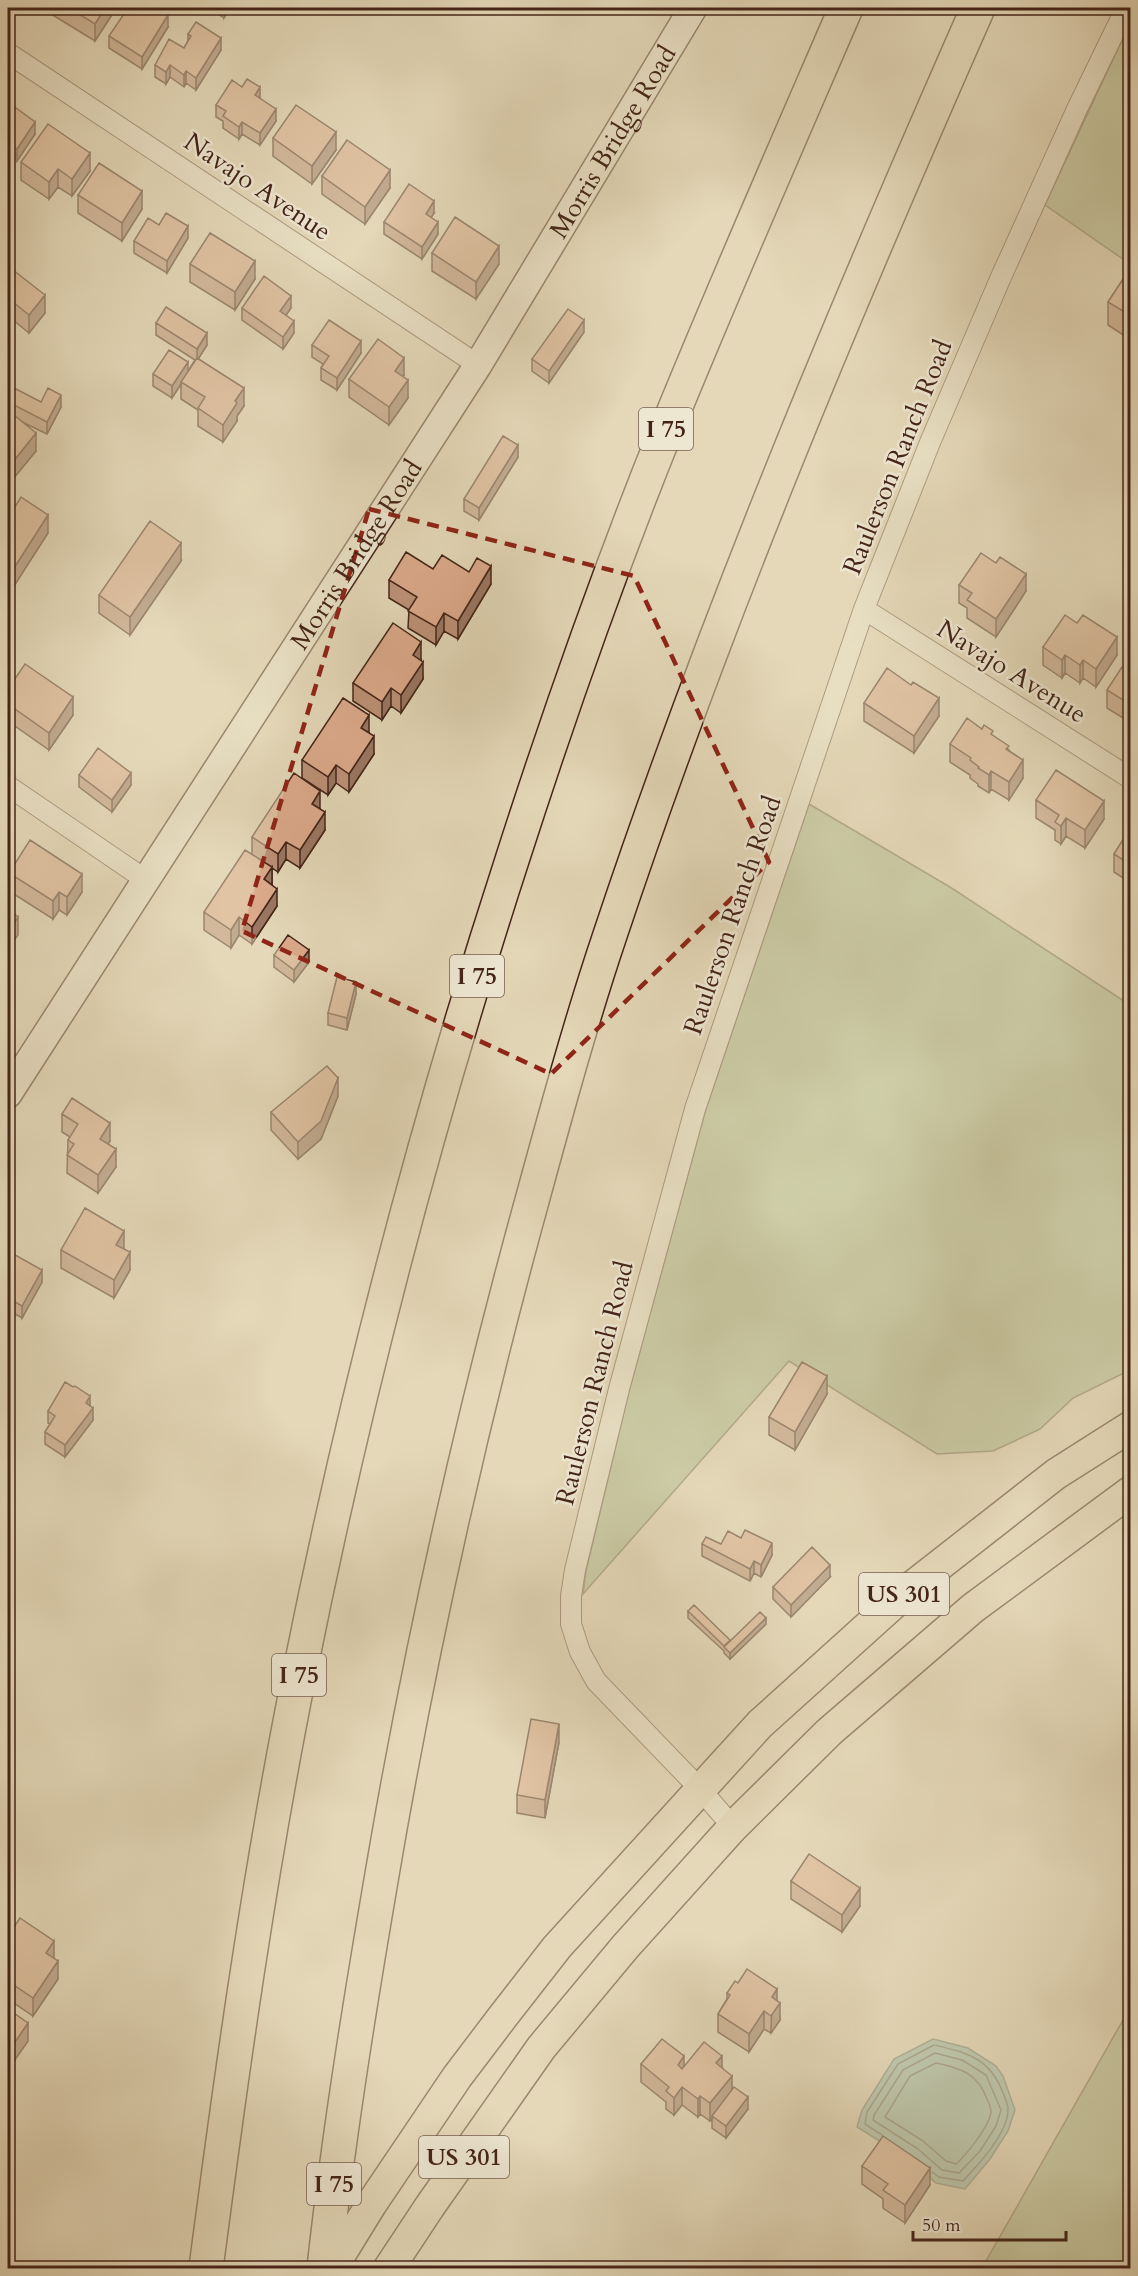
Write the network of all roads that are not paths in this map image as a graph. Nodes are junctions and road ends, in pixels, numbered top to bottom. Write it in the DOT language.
graph roads {
  1 [pos="693,8"];
  2 [pos="846,8"];
  3 [pos="978,8"];
  4 [pos="1126,8"];
  5 [pos="8,52"];
  6 [pos="478,365"];
  7 [pos="864,609"];
  8 [pos="1131,778"];
  9 [pos="8,786"];
  10 [pos="146,880"];
  11 [pos="8,1094"];
  12 [pos="1131,1427"];
  13 [pos="1131,1492"];
  14 [pos="700,1789"];
  15 [pos="733,1827"];
  16 [pos="206,2268"];
  17 [pos="324,2268"];
  18 [pos="332,2268"];
  19 [pos="389,2268"];
  1 -- 6 [label="street, Morris Bridge Road"];
  2 -- 16 [label="highway, I 75"];
  3 -- 17 [label="highway, I 75"];
  4 -- 7 [label="street, Raulerson Ranch Road"];
  5 -- 6 [label="street, Navajo Avenue"];
  6 -- 10 [label="street, Morris Bridge Road"];
  7 -- 8 [label="street, Navajo Avenue"];
  7 -- 14 [label="street, Raulerson Ranch Road"];
  9 -- 10 [label="street"];
  10 -- 11 [label="street, Morris Bridge Road"];
  12 -- 14 [label="main road, US 301"];
  13 -- 15 [label="main road, US 301"];
  14 -- 15 [label="street, Raulerson Ranch Road"];
  14 -- 18 [label="main road, US 301"];
  15 -- 19 [label="main road, US 301"];
}
